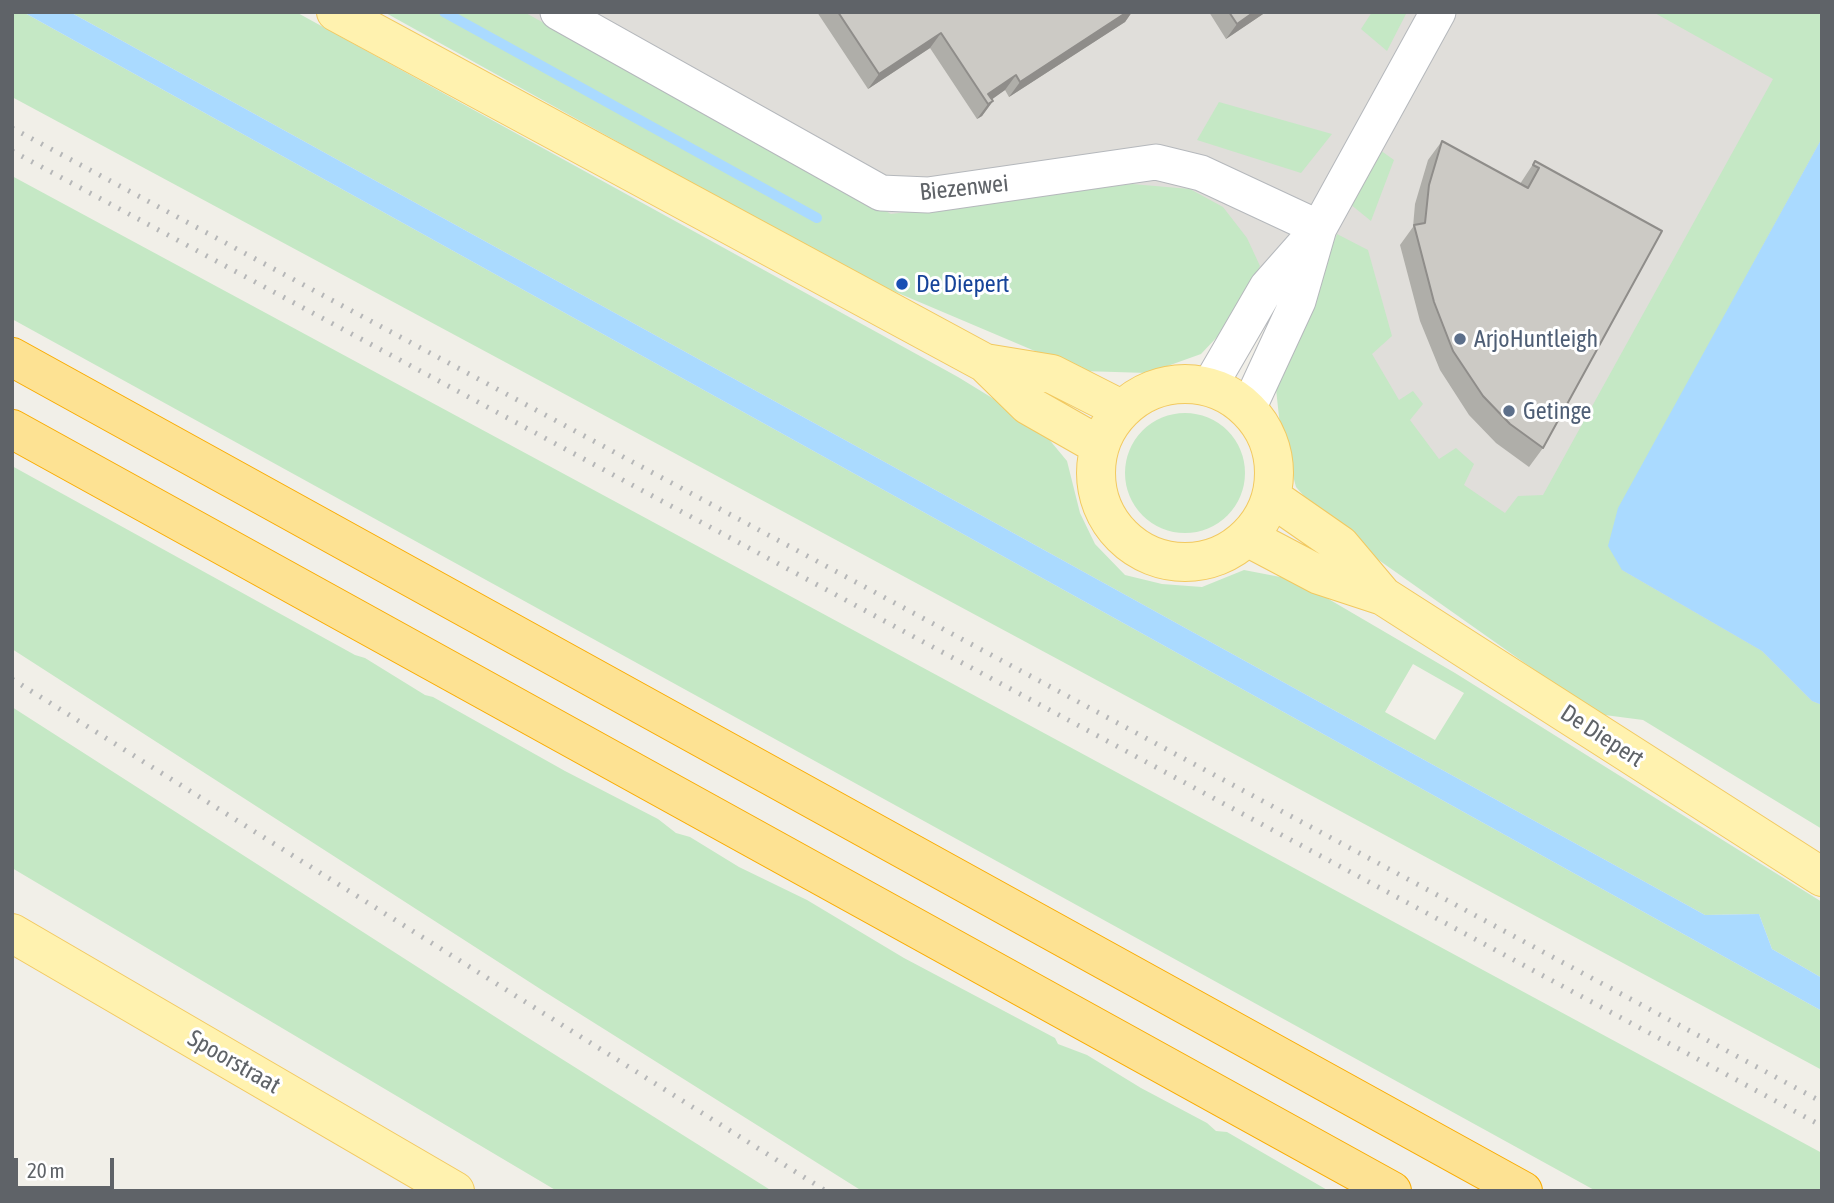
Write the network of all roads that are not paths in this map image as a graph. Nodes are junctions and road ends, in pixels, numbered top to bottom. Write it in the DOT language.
graph roads {
  1 [pos="336,12"];
  2 [pos="558,12"];
  3 [pos="1438,12"];
  4 [pos="1319,228"];
  5 [pos="12,357"];
  6 [pos="985,363"];
  7 [pos="1209,387"];
  8 [pos="1121,410"];
  9 [pos="1248,410"];
  10 [pos="12,429"];
  11 [pos="1100,446"];
  12 [pos="1271,498"];
  13 [pos="1247,537"];
  14 [pos="1383,596"];
  15 [pos="1822,877"];
  16 [pos="12,933"];
  17 [pos="455,1191"];
  18 [pos="1392,1191"];
  19 [pos="1523,1191"];
  1 -- 6 [label="main road"];
  2 -- 4 [label="street, Biezenwei"];
  3 -- 4 [label="street"];
  4 -- 7 [label="street"];
  4 -- 9 [label="street"];
  5 -- 19 [label="highway"];
  6 -- 8 [label="main road"];
  6 -- 11 [label="main road"];
  7 -- 8 [label="main road"];
  7 -- 9 [label="main road"];
  8 -- 11 [label="main road"];
  9 -- 12 [label="main road"];
  10 -- 18 [label="highway"];
  11 -- 13 [label="main road"];
  12 -- 13 [label="main road"];
  12 -- 14 [label="main road, De Diepert"];
  13 -- 14 [label="main road, De Diepert"];
  14 -- 15 [label="main road, De Diepert"];
  16 -- 17 [label="main road, Spoorstraat"];
}
